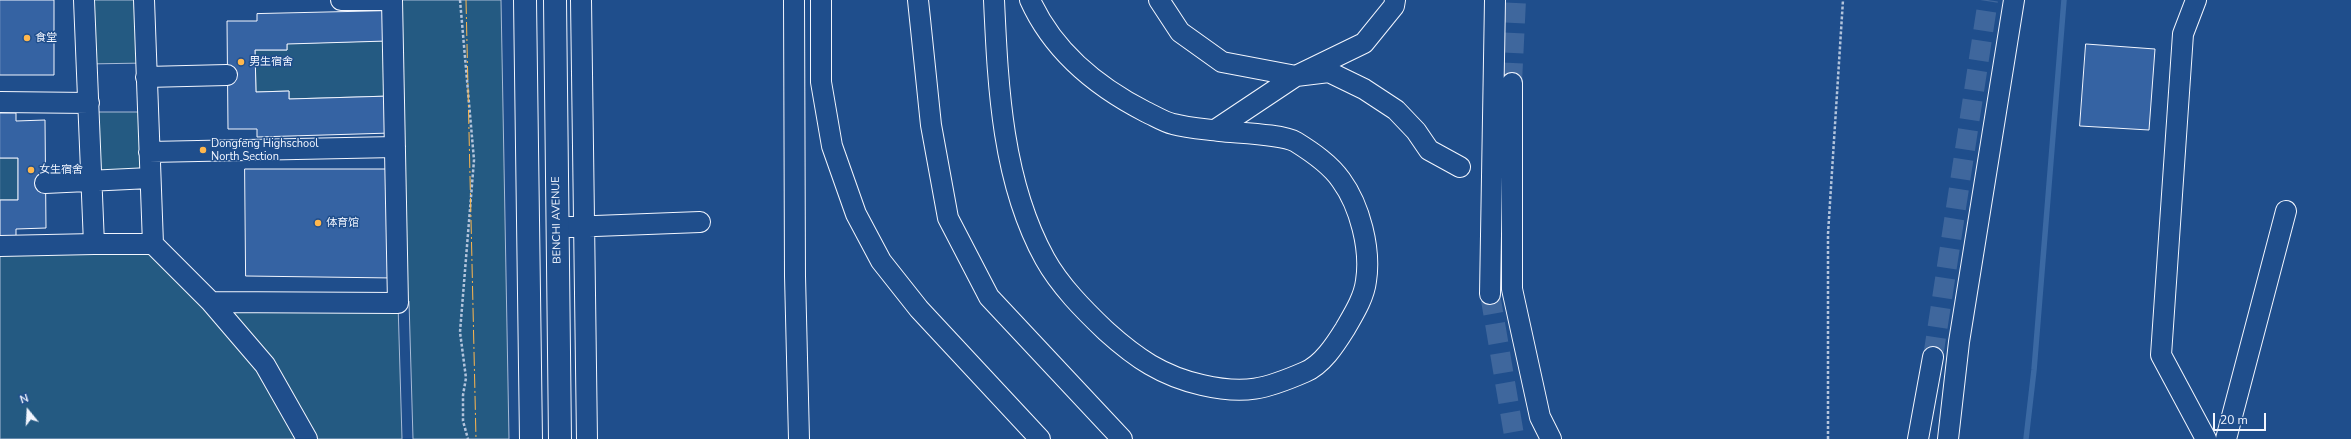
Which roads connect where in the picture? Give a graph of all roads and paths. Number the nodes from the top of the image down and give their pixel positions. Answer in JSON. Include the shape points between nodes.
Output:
{"nodes":[{"id":1,"x":84,"y":0,"type":"edge"},
{"id":2,"x":144,"y":0,"type":"edge"},
{"id":3,"x":341,"y":0,"type":"edge"},
{"id":4,"x":460,"y":0,"type":"edge"},
{"id":5,"x":525,"y":0,"type":"edge"},
{"id":6,"x":555,"y":0,"type":"edge"},
{"id":7,"x":581,"y":0,"type":"edge"},
{"id":8,"x":794,"y":0,"type":"edge"},
{"id":9,"x":821,"y":0,"type":"edge"},
{"id":10,"x":918,"y":0,"type":"edge"},
{"id":11,"x":994,"y":0,"type":"edge"},
{"id":12,"x":1030,"y":0,"type":"edge"},
{"id":13,"x":1159,"y":0,"type":"edge"},
{"id":14,"x":1395,"y":0,"type":"edge"},
{"id":15,"x":1495,"y":0,"type":"edge"},
{"id":16,"x":1843,"y":0,"type":"edge"},
{"id":17,"x":2014,"y":0,"type":"edge"},
{"id":18,"x":2196,"y":0,"type":"edge"},
{"id":19,"x":555,"y":58,"type":"junction"},
{"id":20,"x":582,"y":58,"type":"junction"},
{"id":21,"x":228,"y":75,"type":"dead end"},
{"id":22,"x":146,"y":76,"type":"junction"},
{"id":23,"x":1296,"y":76,"type":"junction"},
{"id":24,"x":1512,"y":83,"type":"tunnel mouth"},
{"id":25,"x":0,"y":102,"type":"edge"},
{"id":26,"x":89,"y":103,"type":"junction"},
{"id":27,"x":1215,"y":130,"type":"junction"},
{"id":28,"x":395,"y":147,"type":"junction"},
{"id":29,"x":149,"y":152,"type":"junction"},
{"id":30,"x":1460,"y":167,"type":"dead end"},
{"id":31,"x":150,"y":178,"type":"junction"},
{"id":32,"x":92,"y":181,"type":"junction"},
{"id":33,"x":45,"y":183,"type":"dead end"},
{"id":34,"x":2286,"y":211,"type":"dead end"},
{"id":35,"x":700,"y":222,"type":"dead end"},
{"id":36,"x":583,"y":226,"type":"junction"},
{"id":37,"x":557,"y":228,"type":"junction"},
{"id":38,"x":94,"y":244,"type":"junction"},
{"id":39,"x":153,"y":244,"type":"junction"},
{"id":40,"x":0,"y":246,"type":"edge"},
{"id":41,"x":1490,"y":294,"type":"tunnel mouth"},
{"id":42,"x":211,"y":302,"type":"junction"},
{"id":43,"x":1933,"y":357,"type":"tunnel mouth"},
{"id":44,"x":307,"y":439,"type":"edge"},
{"id":45,"x":468,"y":439,"type":"edge"},
{"id":46,"x":531,"y":439,"type":"edge"},
{"id":47,"x":560,"y":439,"type":"edge"},
{"id":48,"x":587,"y":439,"type":"edge"},
{"id":49,"x":800,"y":439,"type":"edge"},
{"id":50,"x":1040,"y":439,"type":"edge"},
{"id":51,"x":1122,"y":439,"type":"edge"},
{"id":52,"x":1551,"y":439,"type":"edge"},
{"id":53,"x":1828,"y":439,"type":"edge"},
{"id":54,"x":1918,"y":439,"type":"edge"},
{"id":55,"x":1948,"y":439,"type":"edge"},
{"id":56,"x":2206,"y":439,"type":"edge"},
{"id":57,"x":2226,"y":439,"type":"edge"}],
"edges":[{"from":1,"to":26,"type":"street"},
{"from":2,"to":22,"type":"street"},
{"from":3,"to":28,"type":"street","via":[[392,0]]},
{"from":4,"to":45,"type":"path","via":[[474,160],[460,332],[466,378],[463,421]]},
{"from":5,"to":46,"type":"main road"},
{"from":6,"to":19,"type":"main road","name":"BENCHI AVENUE"},
{"from":7,"to":20,"type":"street"},
{"from":8,"to":49,"type":"street","via":[[795,268]]},
{"from":9,"to":50,"type":"street","via":[[821,82],[832,146],[856,214],[881,261],[919,309]]},
{"from":10,"to":51,"type":"street","via":[[931,125],[948,218],[989,296]]},
{"from":11,"to":27,"type":"street","via":[[1005,127],[1013,174],[1025,215],[1046,260],[1096,322],[1132,353],[1162,373],[1201,385],[1238,392],[1272,386],[1310,370],[1335,345],[1354,313],[1366,282],[1366,249],[1354,203],[1341,180],[1318,157],[1292,139]]},
{"from":12,"to":27,"type":"street","via":[[1041,24],[1088,77],[1123,100],[1172,124]]},
{"from":13,"to":23,"type":"street","via":[[1180,32],[1222,62]]},
{"from":14,"to":23,"type":"street","via":[[1394,6],[1364,43]]},
{"from":15,"to":41,"type":"street"},
{"from":16,"to":53,"type":"path","via":[[1828,234]]},
{"from":17,"to":55,"type":"street","via":[[1959,342]]},
{"from":18,"to":56,"type":"street","via":[[2183,34],[2161,355]]},
{"from":19,"to":20,"type":"street"},
{"from":19,"to":37,"type":"main road","name":"BENCHI AVENUE"},
{"from":20,"to":36,"type":"street"},
{"from":21,"to":22,"type":"street"},
{"from":22,"to":29,"type":"street"},
{"from":23,"to":27,"type":"street"},
{"from":23,"to":30,"type":"street","via":[[1330,72],[1364,89],[1396,110],[1416,131],[1429,150]]},
{"from":24,"to":52,"type":"street","via":[[1512,289],[1540,417]]},
{"from":25,"to":26,"type":"street"},
{"from":26,"to":32,"type":"street"},
{"from":28,"to":29,"type":"street"},
{"from":28,"to":42,"type":"street","via":[[398,303]]},
{"from":29,"to":31,"type":"street"},
{"from":31,"to":32,"type":"street"},
{"from":31,"to":39,"type":"street"},
{"from":32,"to":33,"type":"street"},
{"from":32,"to":38,"type":"street"},
{"from":34,"to":57,"type":"street"},
{"from":35,"to":36,"type":"street"},
{"from":36,"to":37,"type":"street"},
{"from":36,"to":48,"type":"street"},
{"from":37,"to":47,"type":"main road","name":"BENCHI AVENUE"},
{"from":38,"to":39,"type":"street"},
{"from":38,"to":40,"type":"street"},
{"from":39,"to":42,"type":"street"},
{"from":42,"to":44,"type":"street","via":[[265,364]]},
{"from":43,"to":54,"type":"street"}]}
